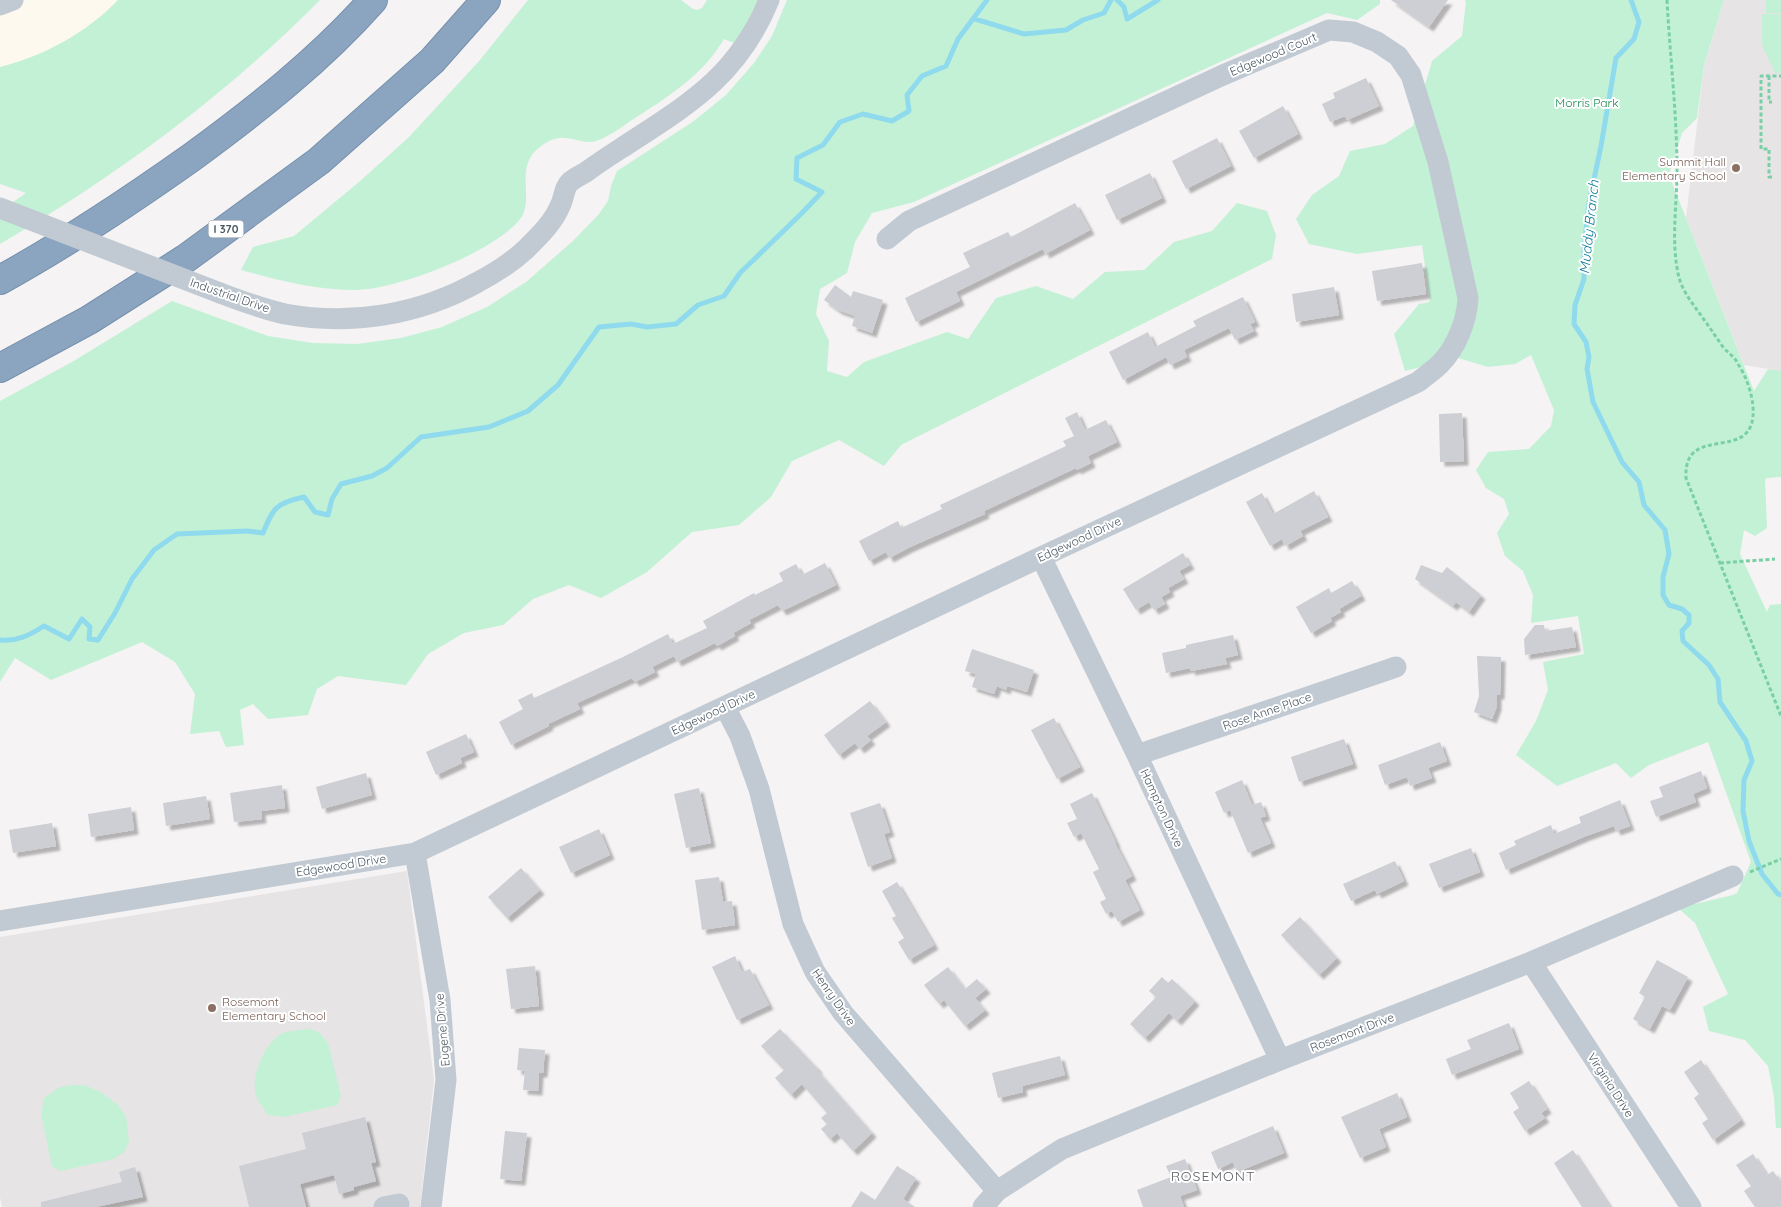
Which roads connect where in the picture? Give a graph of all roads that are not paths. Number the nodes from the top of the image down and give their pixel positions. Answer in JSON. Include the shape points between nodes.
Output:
{"nodes":[{"id":1,"x":13,"y":0,"type":"edge"},
{"id":2,"x":373,"y":0,"type":"edge"},
{"id":3,"x":486,"y":0,"type":"edge"},
{"id":4,"x":769,"y":0,"type":"edge"},
{"id":5,"x":0,"y":4,"type":"edge"},
{"id":6,"x":0,"y":208,"type":"edge"},
{"id":7,"x":887,"y":239,"type":"dead end"},
{"id":8,"x":0,"y":280,"type":"edge"},
{"id":9,"x":0,"y":368,"type":"edge"},
{"id":10,"x":1392,"y":395,"type":"joint"},
{"id":11,"x":1041,"y":557,"type":"junction"},
{"id":12,"x":1396,"y":667,"type":"dead end"},
{"id":13,"x":725,"y":707,"type":"junction"},
{"id":14,"x":1137,"y":755,"type":"junction"},
{"id":15,"x":415,"y":853,"type":"junction"},
{"id":16,"x":1738,"y":875,"type":"road end"},
{"id":17,"x":0,"y":921,"type":"edge"},
{"id":18,"x":1531,"y":962,"type":"junction"},
{"id":19,"x":1280,"y":1060,"type":"junction"},
{"id":20,"x":997,"y":1191,"type":"junction"},
{"id":21,"x":431,"y":1207,"type":"edge"},
{"id":22,"x":983,"y":1207,"type":"edge"},
{"id":23,"x":1691,"y":1207,"type":"edge"}],
"edges":[{"from":1,"to":5,"type":"street"},
{"from":2,"to":8,"type":"highway","via":[[298,74],[245,119],[134,198]]},
{"from":3,"to":9,"type":"highway","number":"I 370","via":[[432,61],[319,161],[177,264],[89,320]]},
{"from":4,"to":6,"type":"street","name":"Industrial Drive","bridge":true,"via":[[749,42],[714,83],[689,104],[568,183],[560,208],[523,252],[464,290],[390,315],[333,319],[283,313],[220,293]]},
{"from":7,"to":10,"type":"street","name":"Edgewood Court","via":[[909,221],[1223,75],[1329,30],[1353,32],[1398,56],[1412,75],[1438,162],[1468,298],[1461,330],[1441,363],[1418,382]]},
{"from":10,"to":11,"type":"street","name":"Edgewood Drive"},
{"from":11,"to":13,"type":"street","name":"Edgewood Drive"},
{"from":11,"to":14,"type":"street","name":"Hampton Drive"},
{"from":12,"to":14,"type":"street","name":"Rose Anne Place"},
{"from":13,"to":15,"type":"street","name":"Edgewood Drive"},
{"from":13,"to":20,"type":"street","name":"Henry Drive","via":[[740,736],[759,789],[793,924],[815,972],[843,1013]]},
{"from":14,"to":19,"type":"street","name":"Hampton Drive"},
{"from":15,"to":17,"type":"street","name":"Edgewood Drive"},
{"from":15,"to":21,"type":"street","name":"Eugene Drive","via":[[440,1000],[446,1080]]},
{"from":16,"to":18,"type":"street","name":"Rosemont Drive"},
{"from":18,"to":19,"type":"street","name":"Rosemont Drive"},
{"from":18,"to":23,"type":"street","name":"Virginia Drive"},
{"from":19,"to":20,"type":"street","name":"Rosemont Drive","via":[[1062,1149]]},
{"from":20,"to":22,"type":"street","name":"Rosemont Drive"}]}
